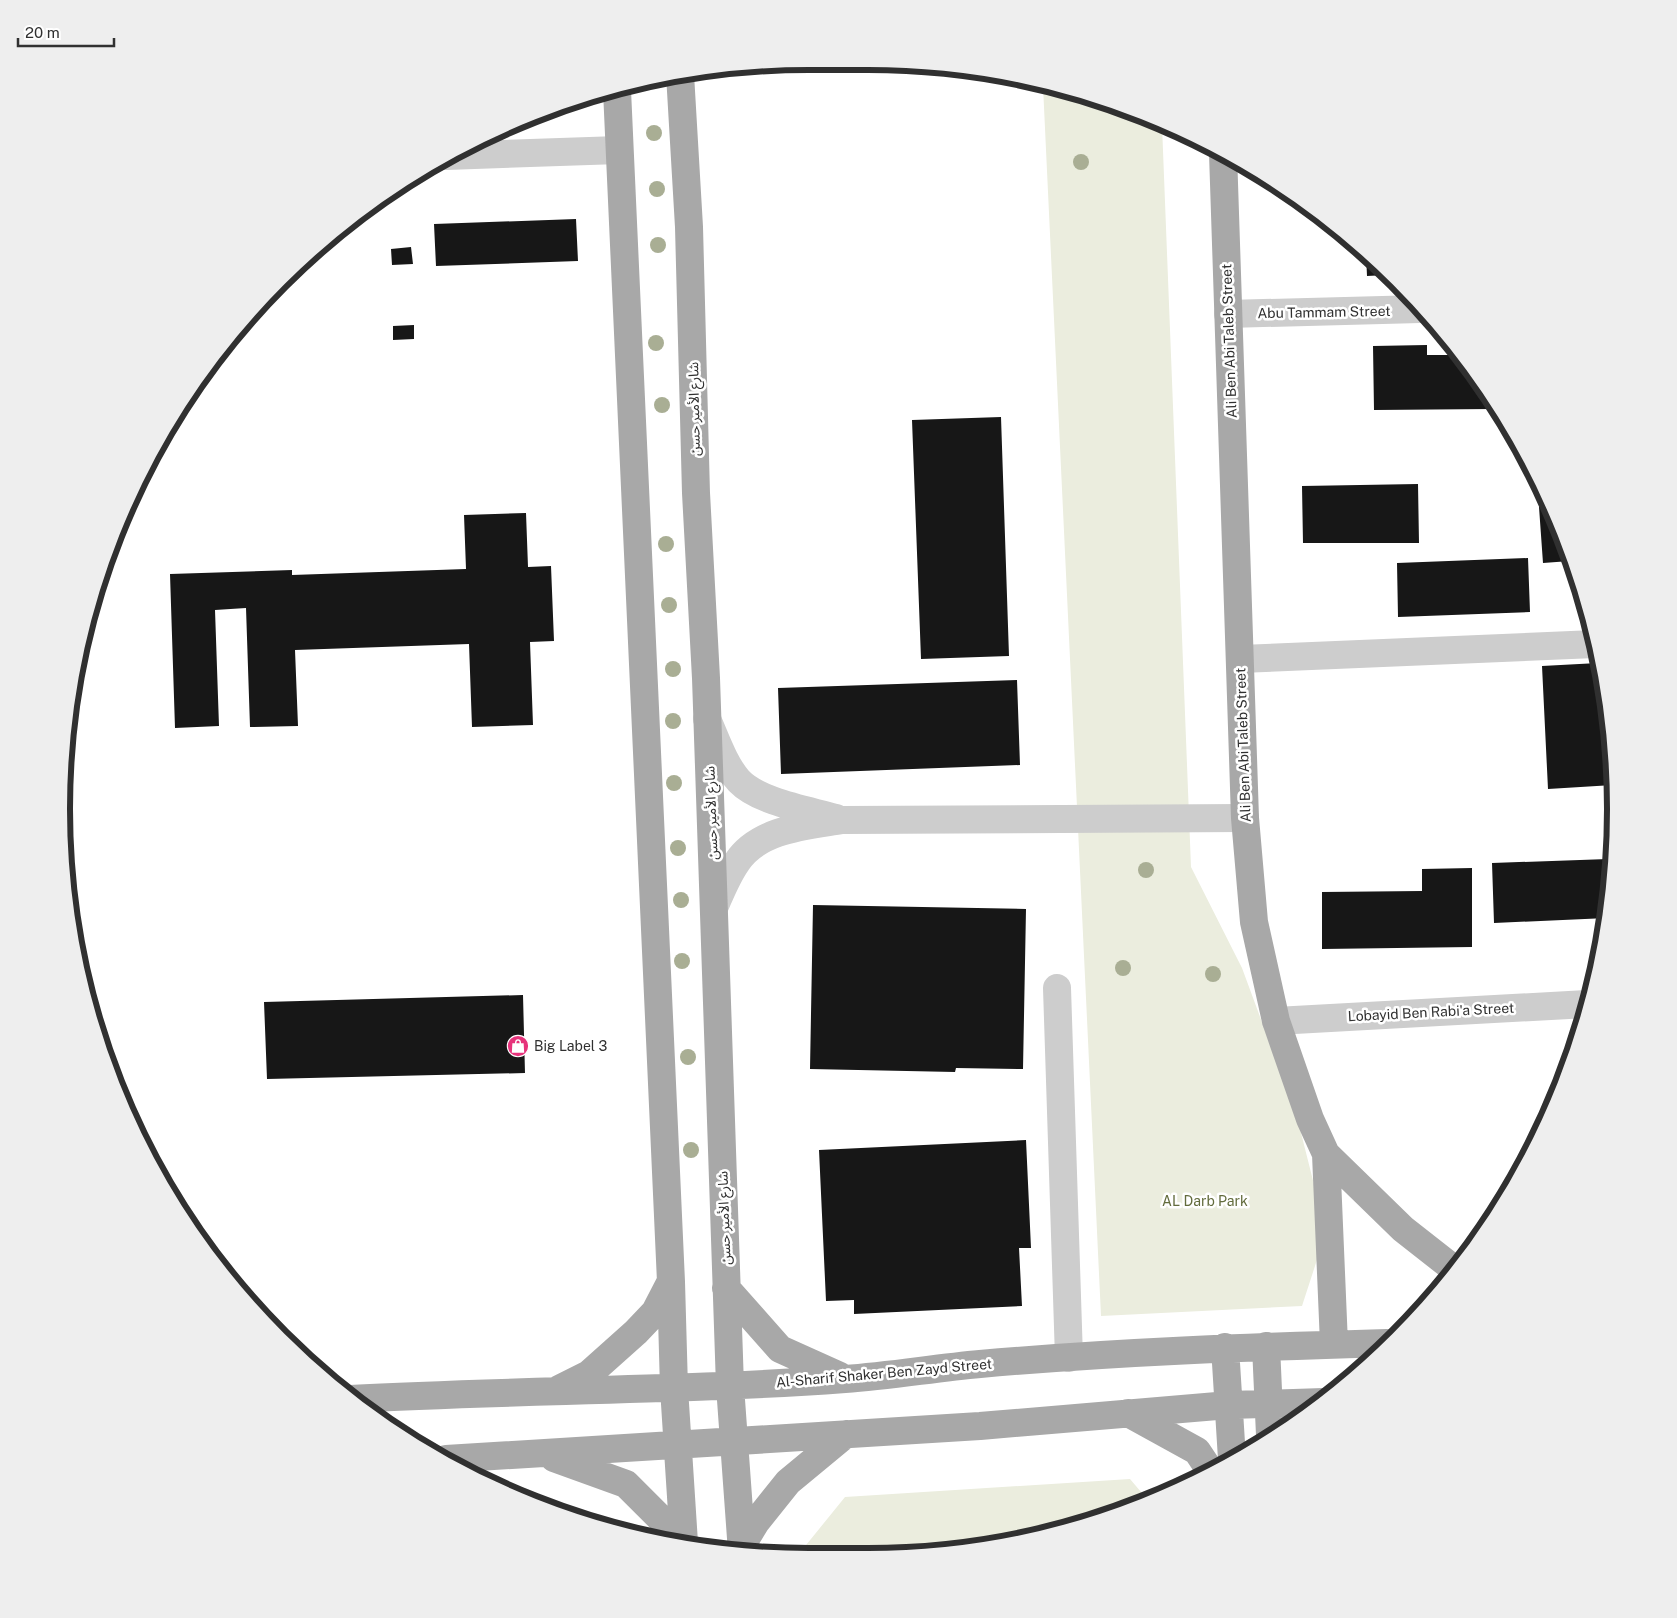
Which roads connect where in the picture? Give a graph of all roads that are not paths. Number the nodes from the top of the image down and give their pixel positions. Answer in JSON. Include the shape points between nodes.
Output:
{"nodes":[{"id":1,"x":680,"y":81,"type":"edge"},
{"id":2,"x":617,"y":95,"type":"edge"},
{"id":3,"x":619,"y":150,"type":"junction"},
{"id":4,"x":465,"y":155,"type":"edge"},
{"id":5,"x":1223,"y":161,"type":"edge"},
{"id":6,"x":1412,"y":309,"type":"edge"},
{"id":7,"x":1228,"y":314,"type":"junction"},
{"id":8,"x":1588,"y":644,"type":"edge"},
{"id":9,"x":1240,"y":659,"type":"junction"},
{"id":10,"x":707,"y":718,"type":"junction"},
{"id":11,"x":1245,"y":818,"type":"junction"},
{"id":12,"x":842,"y":820,"type":"junction"},
{"id":13,"x":714,"y":908,"type":"junction"},
{"id":14,"x":1057,"y":988,"type":"dead end"},
{"id":15,"x":1581,"y":1004,"type":"edge"},
{"id":16,"x":1276,"y":1021,"type":"junction"},
{"id":17,"x":1326,"y":1154,"type":"junction"},
{"id":18,"x":1449,"y":1265,"type":"edge"},
{"id":19,"x":671,"y":1282,"type":"junction"},
{"id":20,"x":726,"y":1288,"type":"junction"},
{"id":21,"x":1379,"y":1343,"type":"edge"},
{"id":22,"x":1334,"y":1344,"type":"junction"},
{"id":23,"x":1266,"y":1346,"type":"junction"},
{"id":24,"x":1225,"y":1347,"type":"junction"},
{"id":25,"x":1069,"y":1358,"type":"junction"},
{"id":26,"x":846,"y":1379,"type":"junction"},
{"id":27,"x":730,"y":1386,"type":"junction"},
{"id":28,"x":674,"y":1388,"type":"junction"},
{"id":29,"x":552,"y":1392,"type":"junction"},
{"id":30,"x":364,"y":1398,"type":"edge"},
{"id":31,"x":1307,"y":1403,"type":"edge"},
{"id":32,"x":1269,"y":1405,"type":"junction"},
{"id":33,"x":1228,"y":1406,"type":"junction"},
{"id":34,"x":1128,"y":1413,"type":"junction"},
{"id":35,"x":1270,"y":1429,"type":"edge"},
{"id":36,"x":846,"y":1434,"type":"junction"},
{"id":37,"x":734,"y":1442,"type":"junction"},
{"id":38,"x":677,"y":1445,"type":"junction"},
{"id":39,"x":1231,"y":1452,"type":"edge"},
{"id":40,"x":546,"y":1455,"type":"junction"},
{"id":41,"x":458,"y":1459,"type":"edge"},
{"id":42,"x":1207,"y":1466,"type":"edge"},
{"id":43,"x":677,"y":1536,"type":"edge"},
{"id":44,"x":684,"y":1537,"type":"edge"},
{"id":45,"x":742,"y":1544,"type":"edge"},
{"id":46,"x":744,"y":1545,"type":"edge"}],
"edges":[{"from":1,"to":10,"type":"main road","name":"شارع الأمير حسن"},
{"from":2,"to":3,"type":"main road"},
{"from":3,"to":4,"type":"street"},
{"from":3,"to":19,"type":"main road"},
{"from":5,"to":7,"type":"main road","name":"Ali Ben Abi Taleb Street"},
{"from":6,"to":7,"type":"street","name":"Abu Tammam Street"},
{"from":7,"to":9,"type":"main road","name":"Ali Ben Abi Taleb Street"},
{"from":8,"to":9,"type":"street"},
{"from":9,"to":11,"type":"main road","name":"Ali Ben Abi Taleb Street"},
{"from":10,"to":12,"type":"street","via":[[726,762],[740,781],[761,796]]},
{"from":10,"to":13,"type":"main road","name":"شارع الأمير حسن"},
{"from":11,"to":12,"type":"street"},
{"from":11,"to":16,"type":"main road","name":"Ali Ben Abi Taleb Street","via":[[1254,922]]},
{"from":12,"to":13,"type":"street","via":[[795,828],[760,840],[738,861]]},
{"from":13,"to":20,"type":"main road","name":"شارع الأمير حسن"},
{"from":14,"to":25,"type":"street"},
{"from":15,"to":16,"type":"street","name":"Lobayid Ben Rabi'a Street"},
{"from":16,"to":17,"type":"main road","name":"Ali Ben Abi Taleb Street","via":[[1310,1120]]},
{"from":17,"to":18,"type":"main road","name":"Ali Ben Abi Taleb Street","via":[[1403,1229]]},
{"from":17,"to":22,"type":"main road"},
{"from":19,"to":28,"type":"main road"},
{"from":19,"to":29,"type":"main road","via":[[655,1312],[636,1332],[589,1374]]},
{"from":20,"to":26,"type":"main road","via":[[780,1349]]},
{"from":20,"to":27,"type":"main road","name":"شارع الأمير حسن"},
{"from":21,"to":22,"type":"main road","name":"Al-Sharif Shaker Ben Zayd Street"},
{"from":22,"to":23,"type":"main road","name":"Al-Sharif Shaker Ben Zayd Street"},
{"from":23,"to":24,"type":"main road","name":"Al-Sharif Shaker Ben Zayd Street"},
{"from":23,"to":32,"type":"main road"},
{"from":24,"to":25,"type":"main road","name":"Al-Sharif Shaker Ben Zayd Street"},
{"from":24,"to":33,"type":"main road"},
{"from":25,"to":26,"type":"main road","name":"Al-Sharif Shaker Ben Zayd Street"},
{"from":26,"to":27,"type":"main road","name":"Al-Sharif Shaker Ben Zayd Street"},
{"from":27,"to":28,"type":"main road","name":"Al-Sharif Shaker Ben Zayd Street"},
{"from":27,"to":37,"type":"main road","name":"شارع الأمير حسن"},
{"from":28,"to":29,"type":"main road","name":"Al-Sharif Shaker Ben Zayd Street"},
{"from":28,"to":38,"type":"main road"},
{"from":29,"to":30,"type":"main road","name":"Al-Sharif Shaker Ben Zayd Street"},
{"from":31,"to":32,"type":"main road"},
{"from":32,"to":33,"type":"main road"},
{"from":32,"to":35,"type":"main road"},
{"from":33,"to":34,"type":"main road"},
{"from":33,"to":39,"type":"main road"},
{"from":34,"to":36,"type":"main road"},
{"from":34,"to":42,"type":"main road","via":[[1197,1451]]},
{"from":36,"to":37,"type":"main road"},
{"from":36,"to":46,"type":"main road","via":[[788,1482],[756,1522]]},
{"from":37,"to":38,"type":"main road"},
{"from":37,"to":45,"type":"main road","name":"شارع الأمير حسن"},
{"from":38,"to":40,"type":"main road"},
{"from":38,"to":44,"type":"main road"},
{"from":40,"to":41,"type":"main road"},
{"from":40,"to":43,"type":"main road","via":[[626,1484]]}]}
